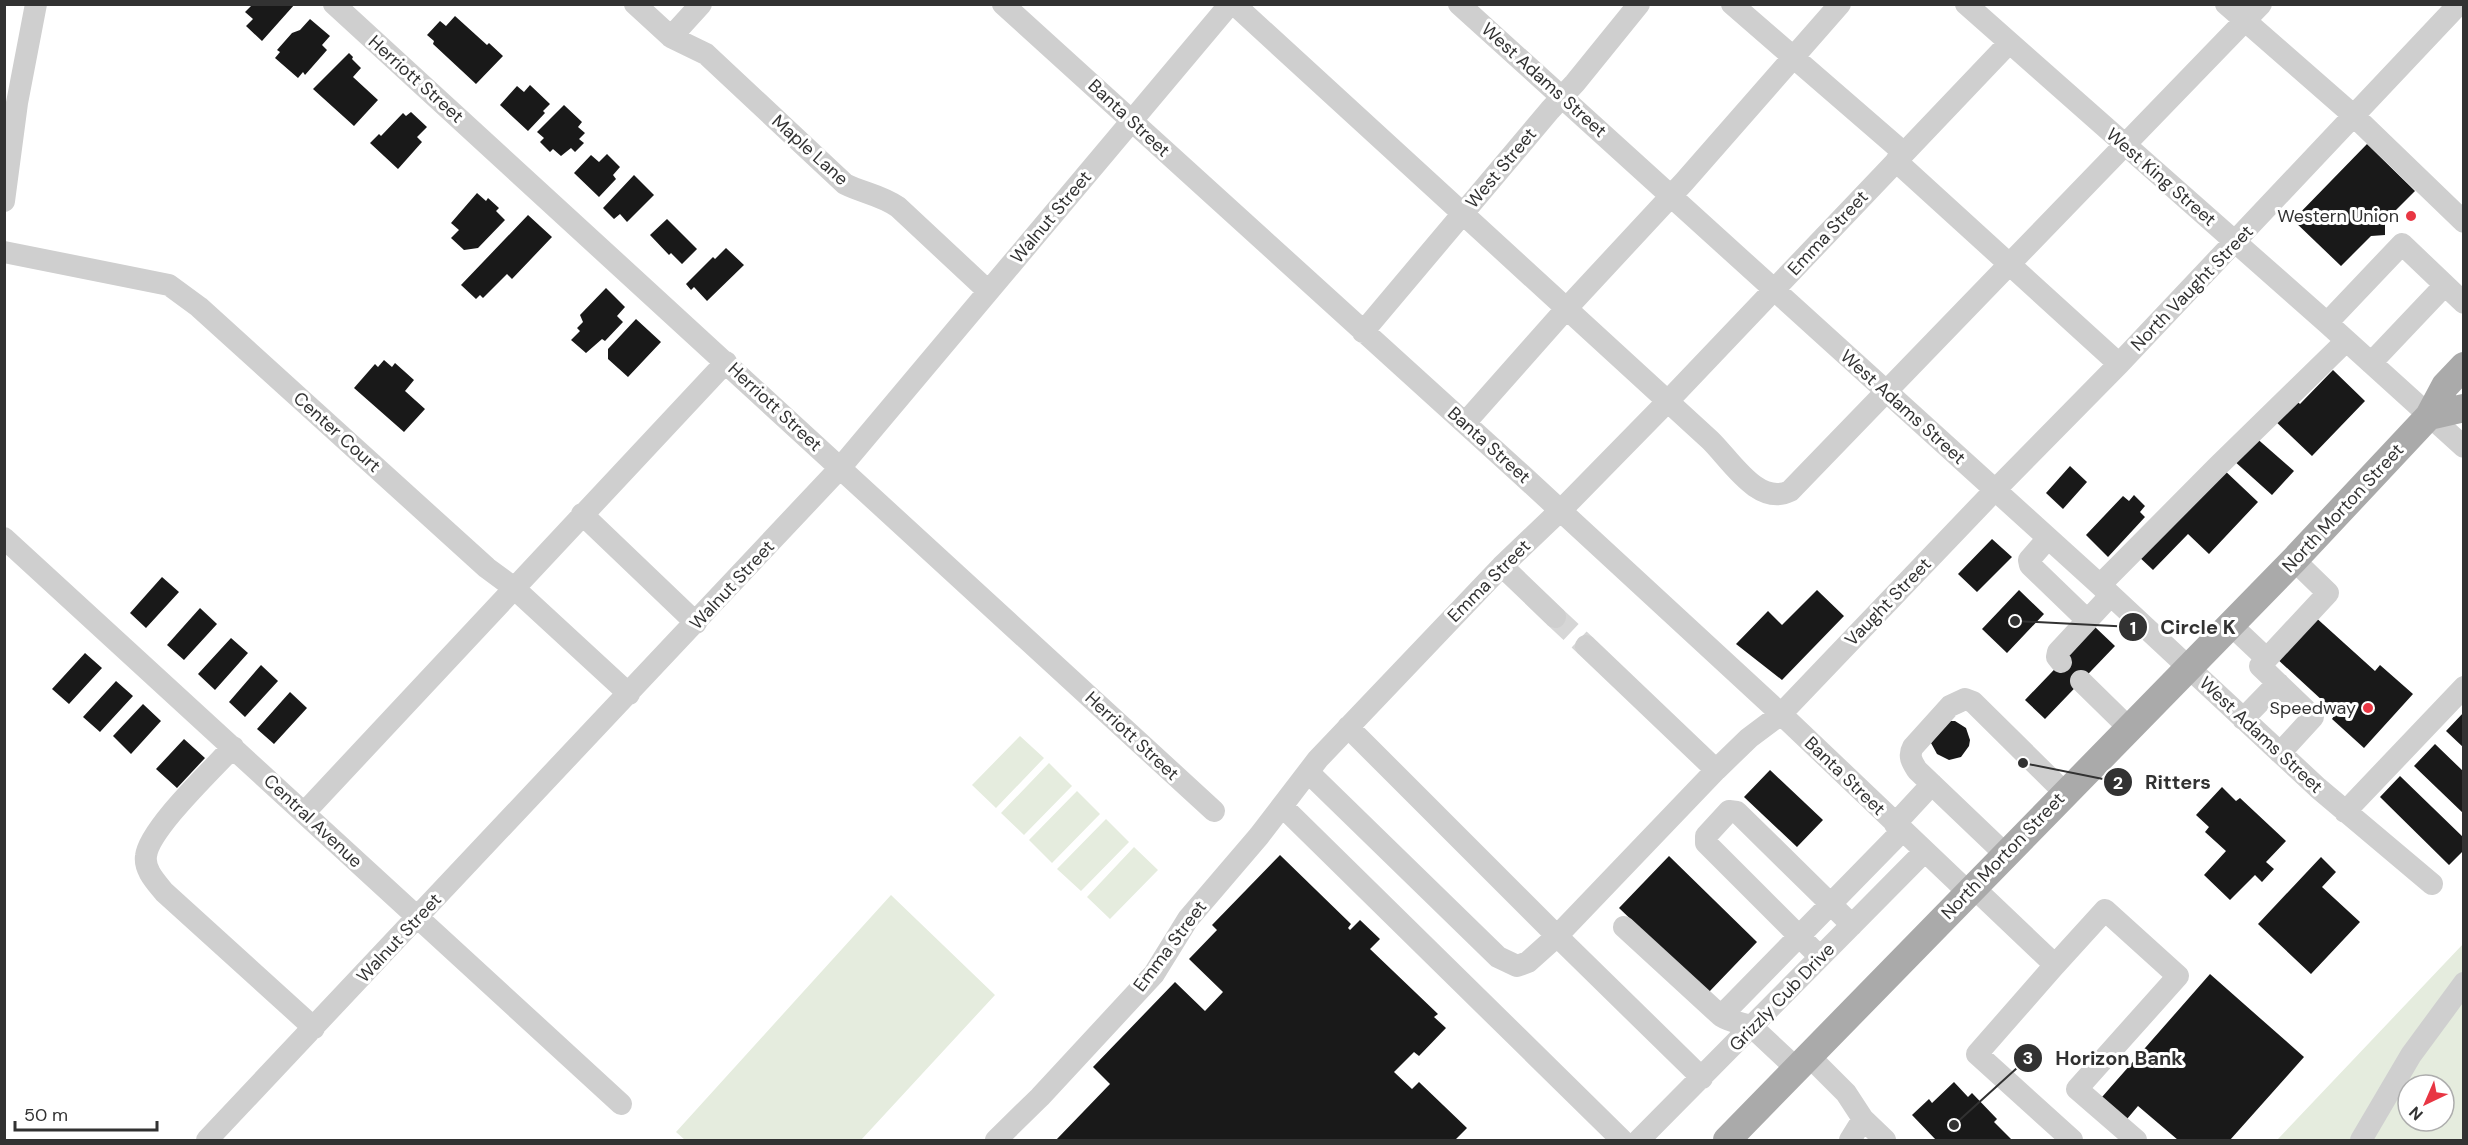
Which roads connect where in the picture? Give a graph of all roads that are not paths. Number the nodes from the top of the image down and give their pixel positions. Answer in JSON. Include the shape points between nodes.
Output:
{"nodes":[{"id":1,"x":36,"y":4,"type":"edge"},
{"id":2,"x":334,"y":4,"type":"edge"},
{"id":3,"x":635,"y":4,"type":"edge"},
{"id":4,"x":701,"y":4,"type":"edge"},
{"id":5,"x":1232,"y":4,"type":"edge"},
{"id":6,"x":1459,"y":4,"type":"edge"},
{"id":7,"x":1639,"y":4,"type":"edge"},
{"id":8,"x":1732,"y":4,"type":"edge"},
{"id":9,"x":1840,"y":4,"type":"edge"},
{"id":10,"x":1966,"y":4,"type":"edge"},
{"id":11,"x":2226,"y":4,"type":"edge"},
{"id":12,"x":2261,"y":4,"type":"edge"},
{"id":13,"x":2459,"y":4,"type":"edge"},
{"id":14,"x":1011,"y":7,"type":"edge"},
{"id":15,"x":2244,"y":21,"type":"junction"},
{"id":16,"x":670,"y":37,"type":"junction"},
{"id":17,"x":2009,"y":44,"type":"junction"},
{"id":18,"x":1793,"y":57,"type":"junction"},
{"id":19,"x":1563,"y":97,"type":"junction"},
{"id":20,"x":11,"y":99,"type":"edge"},
{"id":21,"x":2353,"y":115,"type":"junction"},
{"id":22,"x":1132,"y":121,"type":"junction"},
{"id":23,"x":2124,"y":145,"type":"junction"},
{"id":24,"x":1900,"y":157,"type":"junction"},
{"id":25,"x":1672,"y":195,"type":"junction"},
{"id":26,"x":4,"y":201,"type":"edge"},
{"id":27,"x":1463,"y":212,"type":"junction"},
{"id":28,"x":2463,"y":222,"type":"edge"},
{"id":29,"x":2235,"y":242,"type":"junction"},
{"id":30,"x":4,"y":252,"type":"edge"},
{"id":31,"x":2008,"y":264,"type":"junction"},
{"id":32,"x":2445,"y":285,"type":"junction"},
{"id":33,"x":1774,"y":290,"type":"junction"},
{"id":34,"x":988,"y":291,"type":"junction"},
{"id":35,"x":2463,"y":303,"type":"edge"},
{"id":36,"x":1566,"y":309,"type":"junction"},
{"id":37,"x":2327,"y":323,"type":"junction"},
{"id":38,"x":1363,"y":332,"type":"junction"},
{"id":39,"x":2346,"y":341,"type":"junction"},
{"id":40,"x":726,"y":362,"type":"junction"},
{"id":41,"x":2371,"y":363,"type":"junction"},
{"id":42,"x":2119,"y":364,"type":"junction"},
{"id":43,"x":2463,"y":366,"type":"edge"},
{"id":44,"x":1887,"y":392,"type":"junction"},
{"id":45,"x":1668,"y":401,"type":"junction"},
{"id":46,"x":2463,"y":408,"type":"edge"},
{"id":47,"x":2429,"y":416,"type":"junction"},
{"id":48,"x":1465,"y":423,"type":"junction"},
{"id":49,"x":2463,"y":447,"type":"edge"},
{"id":50,"x":840,"y":468,"type":"junction"},
{"id":51,"x":1995,"y":490,"type":"junction"},
{"id":52,"x":1560,"y":511,"type":"junction"},
{"id":53,"x":582,"y":514,"type":"junction"},
{"id":54,"x":4,"y":538,"type":"edge"},
{"id":55,"x":2048,"y":538,"type":"junction"},
{"id":56,"x":2294,"y":560,"type":"junction"},
{"id":57,"x":1502,"y":566,"type":"junction"},
{"id":58,"x":514,"y":588,"type":"junction"},
{"id":59,"x":2105,"y":590,"type":"junction"},
{"id":60,"x":1556,"y":617,"type":"tunnel mouth"},
{"id":61,"x":2087,"y":620,"type":"junction"},
{"id":62,"x":696,"y":623,"type":"junction"},
{"id":63,"x":2231,"y":625,"type":"junction"},
{"id":64,"x":1586,"y":646,"type":"tunnel mouth"},
{"id":65,"x":2267,"y":658,"type":"junction"},
{"id":66,"x":2061,"y":662,"type":"dead end"},
{"id":67,"x":2189,"y":668,"type":"junction"},
{"id":68,"x":2081,"y":681,"type":"dead end"},
{"id":69,"x":2278,"y":683,"type":"junction"},
{"id":70,"x":2463,"y":687,"type":"edge"},
{"id":71,"x":629,"y":694,"type":"junction"},
{"id":72,"x":1780,"y":714,"type":"junction"},
{"id":73,"x":2243,"y":719,"type":"junction"},
{"id":74,"x":1348,"y":727,"type":"junction"},
{"id":75,"x":2129,"y":728,"type":"junction"},
{"id":76,"x":232,"y":747,"type":"junction"},
{"id":77,"x":2280,"y":753,"type":"junction"},
{"id":78,"x":1716,"y":770,"type":"junction"},
{"id":79,"x":1308,"y":772,"type":"junction"},
{"id":80,"x":1932,"y":784,"type":"junction"},
{"id":81,"x":2065,"y":793,"type":"junction"},
{"id":82,"x":1282,"y":806,"type":"junction"},
{"id":83,"x":1214,"y":811,"type":"dead end"},
{"id":84,"x":2345,"y":812,"type":"junction"},
{"id":85,"x":304,"y":813,"type":"junction"},
{"id":86,"x":1898,"y":827,"type":"junction"},
{"id":87,"x":1924,"y":852,"type":"junction"},
{"id":88,"x":2006,"y":854,"type":"junction"},
{"id":89,"x":2432,"y":884,"type":"dead end"},
{"id":90,"x":1970,"y":890,"type":"junction"},
{"id":91,"x":1831,"y":904,"type":"junction"},
{"id":92,"x":418,"y":917,"type":"junction"},
{"id":93,"x":1852,"y":925,"type":"junction"},
{"id":94,"x":1624,"y":927,"type":"dead end"},
{"id":95,"x":1799,"y":935,"type":"junction"},
{"id":96,"x":1557,"y":936,"type":"junction"},
{"id":97,"x":1820,"y":957,"type":"junction"},
{"id":98,"x":2055,"y":965,"type":"junction"},
{"id":99,"x":2463,"y":983,"type":"edge"},
{"id":100,"x":1721,"y":1016,"type":"junction"},
{"id":101,"x":1752,"y":1027,"type":"junction"},
{"id":102,"x":314,"y":1028,"type":"junction"},
{"id":103,"x":1803,"y":1062,"type":"junction"},
{"id":104,"x":1702,"y":1078,"type":"junction"},
{"id":105,"x":621,"y":1104,"type":"dead end"},
{"id":106,"x":1863,"y":1119,"type":"junction"},
{"id":107,"x":1739,"y":1136,"type":"edge"},
{"id":108,"x":207,"y":1140,"type":"edge"},
{"id":109,"x":996,"y":1140,"type":"edge"},
{"id":110,"x":1622,"y":1140,"type":"edge"},
{"id":111,"x":1639,"y":1140,"type":"edge"},
{"id":112,"x":1850,"y":1140,"type":"edge"},
{"id":113,"x":1885,"y":1140,"type":"edge"},
{"id":114,"x":2072,"y":1140,"type":"edge"},
{"id":115,"x":2136,"y":1140,"type":"edge"},
{"id":116,"x":2361,"y":1140,"type":"edge"}],
"edges":[{"from":1,"to":20,"type":"street"},
{"from":2,"to":40,"type":"street","name":"Herriott Street"},
{"from":3,"to":16,"type":"street","name":"Maple Lane"},
{"from":4,"to":16,"type":"street"},
{"from":5,"to":22,"type":"street","name":"Walnut Street"},
{"from":5,"to":27,"type":"street"},
{"from":6,"to":19,"type":"street","name":"West Adams Street"},
{"from":7,"to":19,"type":"street","name":"West Street"},
{"from":8,"to":18,"type":"street"},
{"from":9,"to":18,"type":"street"},
{"from":10,"to":17,"type":"street","name":"West King Street"},
{"from":11,"to":15,"type":"street"},
{"from":12,"to":15,"type":"street"},
{"from":13,"to":21,"type":"street","name":"North Vaught Street"},
{"from":14,"to":22,"type":"street","name":"Banta Street"},
{"from":15,"to":21,"type":"street"},
{"from":15,"to":23,"type":"street"},
{"from":16,"to":34,"type":"street","name":"Maple Lane","via":[[706,54],[845,184],[885,198],[898,207]]},
{"from":17,"to":23,"type":"street","name":"West King Street"},
{"from":17,"to":24,"type":"street","name":"Emma Street"},
{"from":18,"to":24,"type":"street"},
{"from":18,"to":25,"type":"street"},
{"from":19,"to":25,"type":"street","name":"West Adams Street"},
{"from":19,"to":27,"type":"street","name":"West Street"},
{"from":20,"to":26,"type":"street"},
{"from":21,"to":28,"type":"street"},
{"from":21,"to":29,"type":"street","name":"North Vaught Street"},
{"from":22,"to":34,"type":"street","name":"Walnut Street"},
{"from":22,"to":38,"type":"street","name":"Banta Street"},
{"from":23,"to":29,"type":"street","name":"West King Street"},
{"from":23,"to":31,"type":"street"},
{"from":24,"to":31,"type":"street"},
{"from":24,"to":33,"type":"street","name":"Emma Street"},
{"from":25,"to":33,"type":"street","name":"West Adams Street"},
{"from":25,"to":36,"type":"street"},
{"from":27,"to":36,"type":"street"},
{"from":27,"to":38,"type":"street","name":"West Street"},
{"from":29,"to":37,"type":"street","name":"West King Street"},
{"from":29,"to":42,"type":"street","name":"North Vaught Street"},
{"from":30,"to":58,"type":"street","name":"Center Court","via":[[169,285],[199,307],[487,568]]},
{"from":31,"to":42,"type":"street"},
{"from":31,"to":44,"type":"street"},
{"from":32,"to":35,"type":"street"},
{"from":32,"to":37,"type":"street","via":[[2402,244]]},
{"from":32,"to":41,"type":"street"},
{"from":33,"to":44,"type":"street","name":"West Adams Street"},
{"from":33,"to":45,"type":"street","name":"Emma Street"},
{"from":34,"to":50,"type":"street","name":"Walnut Street"},
{"from":36,"to":45,"type":"street"},
{"from":36,"to":48,"type":"street"},
{"from":37,"to":39,"type":"street","name":"West King Street"},
{"from":38,"to":48,"type":"street","name":"Banta Street"},
{"from":39,"to":41,"type":"street","name":"West King Street"},
{"from":39,"to":59,"type":"street","via":[[2218,466]]},
{"from":40,"to":50,"type":"street","name":"Herriott Street"},
{"from":40,"to":53,"type":"street"},
{"from":41,"to":47,"type":"street","name":"West King Street"},
{"from":42,"to":51,"type":"street","name":"North Vaught Street"},
{"from":43,"to":47,"type":"main road","name":"North Morton Street","via":[[2445,386]]},
{"from":44,"to":45,"type":"street","via":[[1790,491],[1774,496],[1753,486]]},
{"from":44,"to":51,"type":"street","name":"West Adams Street"},
{"from":45,"to":52,"type":"street","name":"Emma Street"},
{"from":46,"to":47,"type":"main road"},
{"from":47,"to":49,"type":"street","name":"West King Street"},
{"from":47,"to":56,"type":"main road","name":"North Morton Street"},
{"from":48,"to":52,"type":"street","name":"Banta Street"},
{"from":50,"to":62,"type":"street","name":"Walnut Street"},
{"from":50,"to":83,"type":"street","name":"Herriott Street"},
{"from":51,"to":55,"type":"street","name":"West Adams Street"},
{"from":51,"to":72,"type":"street","name":"Vaught Street"},
{"from":52,"to":57,"type":"street","name":"Emma Street"},
{"from":52,"to":72,"type":"street","name":"Banta Street"},
{"from":53,"to":58,"type":"street"},
{"from":53,"to":62,"type":"street"},
{"from":54,"to":76,"type":"street","name":"Central Avenue"},
{"from":55,"to":59,"type":"street","name":"West Adams Street"},
{"from":55,"to":61,"type":"street","via":[[2029,560],[2030,566]]},
{"from":56,"to":63,"type":"main road","name":"North Morton Street"},
{"from":56,"to":65,"type":"street","via":[[2328,592]]},
{"from":57,"to":60,"type":"street"},
{"from":57,"to":74,"type":"street","name":"Emma Street"},
{"from":58,"to":71,"type":"street","name":"Center Court"},
{"from":58,"to":85,"type":"street"},
{"from":59,"to":61,"type":"street"},
{"from":59,"to":67,"type":"street","name":"West Adams Street"},
{"from":61,"to":66,"type":"street","via":[[2058,652]]},
{"from":62,"to":71,"type":"street","name":"Walnut Street"},
{"from":63,"to":65,"type":"street"},
{"from":63,"to":67,"type":"main road","name":"North Morton Street"},
{"from":64,"to":78,"type":"street"},
{"from":65,"to":69,"type":"street","via":[[2260,666]]},
{"from":67,"to":73,"type":"street","name":"West Adams Street"},
{"from":67,"to":75,"type":"main road","name":"North Morton Street"},
{"from":68,"to":75,"type":"street"},
{"from":69,"to":73,"type":"street"},
{"from":69,"to":77,"type":"street","via":[[2313,717]]},
{"from":70,"to":84,"type":"street"},
{"from":71,"to":92,"type":"street","name":"Walnut Street"},
{"from":72,"to":78,"type":"street","name":"Vaught Street"},
{"from":72,"to":86,"type":"street","name":"Banta Street"},
{"from":73,"to":77,"type":"street","name":"West Adams Street"},
{"from":74,"to":79,"type":"street","name":"Emma Street"},
{"from":74,"to":96,"type":"street"},
{"from":75,"to":81,"type":"main road","name":"North Morton Street"},
{"from":76,"to":85,"type":"street","name":"Central Avenue"},
{"from":76,"to":102,"type":"street","via":[[156,832],[146,856],[148,871],[164,892]]},
{"from":77,"to":84,"type":"street","name":"West Adams Street"},
{"from":78,"to":96,"type":"street","name":"Vaught Street"},
{"from":79,"to":82,"type":"street","name":"Emma Street"},
{"from":79,"to":96,"type":"street","name":"Vaught Street","via":[[1498,957],[1517,966],[1528,962]]},
{"from":80,"to":81,"type":"street","via":[[1917,770],[1910,753],[1950,706],[1965,699],[1973,702]]},
{"from":80,"to":86,"type":"street"},
{"from":80,"to":88,"type":"street"},
{"from":81,"to":88,"type":"main road","name":"North Morton Street"},
{"from":82,"to":109,"type":"street","name":"Emma Street","via":[[1188,919],[1154,974]]},
{"from":82,"to":110,"type":"street"},
{"from":84,"to":89,"type":"street","name":"West Adams Street"},
{"from":85,"to":92,"type":"street","name":"Central Avenue"},
{"from":86,"to":87,"type":"street","name":"Banta Street"},
{"from":86,"to":91,"type":"street"},
{"from":87,"to":90,"type":"street","name":"Banta Street"},
{"from":87,"to":93,"type":"street","name":"Grizzly Cub Drive"},
{"from":88,"to":90,"type":"main road","name":"North Morton Street"},
{"from":90,"to":98,"type":"street","name":"Banta Street"},
{"from":90,"to":103,"type":"main road","name":"North Morton Street"},
{"from":91,"to":93,"type":"street"},
{"from":91,"to":95,"type":"street"},
{"from":91,"to":95,"type":"street","via":[[1737,812],[1729,811],[1706,836],[1706,843]]},
{"from":92,"to":102,"type":"street","name":"Walnut Street"},
{"from":92,"to":105,"type":"street","name":"Central Avenue"},
{"from":93,"to":97,"type":"street","name":"Grizzly Cub Drive"},
{"from":94,"to":100,"type":"street"},
{"from":95,"to":97,"type":"street"},
{"from":95,"to":100,"type":"street"},
{"from":96,"to":104,"type":"street"},
{"from":97,"to":101,"type":"street","name":"Grizzly Cub Drive"},
{"from":98,"to":114,"type":"street","via":[[1977,1054]]},
{"from":98,"to":115,"type":"street","via":[[2105,910],[2178,975],[2078,1089]]},
{"from":99,"to":116,"type":"street","via":[[2411,1055]]},
{"from":100,"to":101,"type":"street"},
{"from":101,"to":103,"type":"street"},
{"from":101,"to":104,"type":"street","name":"Grizzly Cub Drive"},
{"from":102,"to":108,"type":"street","name":"Walnut Street"},
{"from":103,"to":106,"type":"street","via":[[1846,1093]]},
{"from":103,"to":107,"type":"main road","name":"North Morton Street"},
{"from":104,"to":111,"type":"street","name":"Grizzly Cub Drive"},
{"from":106,"to":112,"type":"street"},
{"from":106,"to":113,"type":"street"}]}
